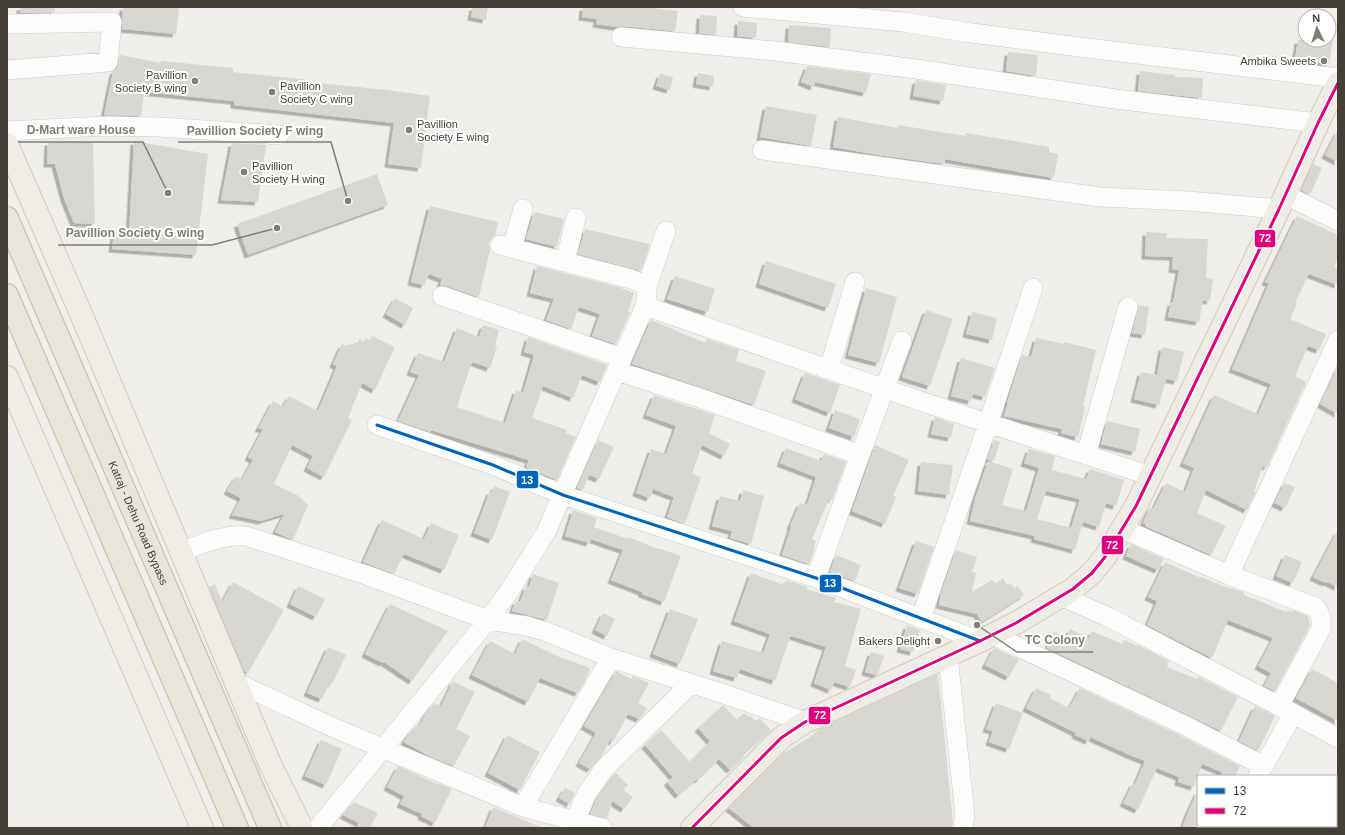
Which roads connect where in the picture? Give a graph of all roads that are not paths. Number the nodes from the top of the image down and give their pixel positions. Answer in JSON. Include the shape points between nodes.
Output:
{"nodes":[{"id":1,"x":743,"y":7,"type":"edge"},
{"id":2,"x":7,"y":24,"type":"edge"},
{"id":3,"x":621,"y":37,"type":"dead end"},
{"id":4,"x":7,"y":70,"type":"edge"},
{"id":5,"x":1336,"y":90,"type":"edge"},
{"id":6,"x":1318,"y":124,"type":"junction"},
{"id":7,"x":7,"y":131,"type":"edge"},
{"id":8,"x":279,"y":135,"type":"dead end"},
{"id":9,"x":7,"y":144,"type":"edge"},
{"id":10,"x":762,"y":150,"type":"dead end"},
{"id":11,"x":1283,"y":202,"type":"junction"},
{"id":12,"x":523,"y":208,"type":"dead end"},
{"id":13,"x":7,"y":218,"type":"edge"},
{"id":14,"x":576,"y":218,"type":"dead end"},
{"id":15,"x":1338,"y":221,"type":"edge"},
{"id":16,"x":666,"y":231,"type":"dead end"},
{"id":17,"x":564,"y":262,"type":"junction"},
{"id":18,"x":855,"y":282,"type":"dead end"},
{"id":19,"x":1033,"y":288,"type":"dead end"},
{"id":20,"x":7,"y":295,"type":"edge"},
{"id":21,"x":442,"y":296,"type":"dead end"},
{"id":22,"x":646,"y":298,"type":"junction"},
{"id":23,"x":1128,"y":307,"type":"dead end"},
{"id":24,"x":1338,"y":340,"type":"edge"},
{"id":25,"x":902,"y":341,"type":"dead end"},
{"id":26,"x":619,"y":365,"type":"junction"},
{"id":27,"x":829,"y":369,"type":"junction"},
{"id":28,"x":7,"y":376,"type":"edge"},
{"id":29,"x":884,"y":388,"type":"junction"},
{"id":30,"x":988,"y":424,"type":"junction"},
{"id":31,"x":377,"y":425,"type":"dead end"},
{"id":32,"x":860,"y":455,"type":"junction"},
{"id":33,"x":1086,"y":455,"type":"junction"},
{"id":34,"x":1151,"y":476,"type":"junction"},
{"id":35,"x":563,"y":494,"type":"junction"},
{"id":36,"x":1122,"y":529,"type":"junction"},
{"id":37,"x":180,"y":552,"type":"junction"},
{"id":38,"x":1229,"y":574,"type":"junction"},
{"id":39,"x":816,"y":578,"type":"junction"},
{"id":40,"x":1061,"y":596,"type":"junction"},
{"id":41,"x":921,"y":618,"type":"junction"},
{"id":42,"x":488,"y":620,"type":"junction"},
{"id":43,"x":986,"y":638,"type":"junction"},
{"id":44,"x":948,"y":656,"type":"junction"},
{"id":45,"x":611,"y":658,"type":"junction"},
{"id":46,"x":235,"y":682,"type":"junction"},
{"id":47,"x":691,"y":684,"type":"junction"},
{"id":48,"x":1286,"y":710,"type":"junction"},
{"id":49,"x":805,"y":722,"type":"junction"},
{"id":50,"x":1338,"y":738,"type":"edge"},
{"id":51,"x":384,"y":748,"type":"junction"},
{"id":52,"x":1261,"y":771,"type":"edge"},
{"id":53,"x":523,"y":807,"type":"junction"},
{"id":54,"x":575,"y":822,"type":"junction"},
{"id":55,"x":202,"y":828,"type":"edge"},
{"id":56,"x":237,"y":828,"type":"edge"},
{"id":57,"x":270,"y":828,"type":"edge"},
{"id":58,"x":302,"y":828,"type":"edge"},
{"id":59,"x":318,"y":828,"type":"edge"},
{"id":60,"x":602,"y":828,"type":"edge"},
{"id":61,"x":692,"y":828,"type":"edge"},
{"id":62,"x":963,"y":828,"type":"edge"}],
"edges":[{"from":1,"to":5,"type":"street","via":[[903,22],[1056,44]]},
{"from":2,"to":4,"type":"street","via":[[112,22],[108,62]]},
{"from":3,"to":6,"type":"street","via":[[775,51],[916,69],[1114,100]]},
{"from":5,"to":6,"type":"main road"},
{"from":6,"to":11,"type":"main road"},
{"from":7,"to":8,"type":"street","via":[[106,126]]},
{"from":9,"to":37,"type":"main road"},
{"from":10,"to":11,"type":"street","via":[[1100,197]]},
{"from":11,"to":15,"type":"street"},
{"from":11,"to":34,"type":"main road"},
{"from":12,"to":17,"type":"street","via":[[506,247]]},
{"from":13,"to":57,"type":"highway","name":"Katraj - Dehu Road Bypass"},
{"from":14,"to":17,"type":"street"},
{"from":16,"to":22,"type":"street"},
{"from":17,"to":22,"type":"street","via":[[644,284]]},
{"from":18,"to":27,"type":"street"},
{"from":19,"to":30,"type":"street"},
{"from":20,"to":56,"type":"highway"},
{"from":21,"to":26,"type":"street"},
{"from":22,"to":26,"type":"street"},
{"from":22,"to":27,"type":"street"},
{"from":23,"to":33,"type":"street"},
{"from":24,"to":38,"type":"street"},
{"from":25,"to":29,"type":"street"},
{"from":26,"to":32,"type":"street","via":[[707,401]]},
{"from":26,"to":35,"type":"street"},
{"from":27,"to":29,"type":"street"},
{"from":28,"to":55,"type":"main road"},
{"from":29,"to":30,"type":"street"},
{"from":29,"to":32,"type":"street"},
{"from":30,"to":33,"type":"street"},
{"from":30,"to":41,"type":"street"},
{"from":31,"to":35,"type":"street","via":[[493,465]]},
{"from":32,"to":39,"type":"street"},
{"from":33,"to":34,"type":"street"},
{"from":34,"to":36,"type":"main road"},
{"from":35,"to":39,"type":"street"},
{"from":35,"to":42,"type":"street","via":[[546,532],[529,561]]},
{"from":36,"to":38,"type":"street"},
{"from":36,"to":40,"type":"main road","via":[[1092,573]]},
{"from":37,"to":42,"type":"street","via":[[221,537],[246,536],[366,575]]},
{"from":37,"to":46,"type":"main road"},
{"from":38,"to":48,"type":"street","via":[[1315,607],[1319,611],[1321,629]]},
{"from":39,"to":41,"type":"street"},
{"from":40,"to":43,"type":"main road"},
{"from":40,"to":48,"type":"street","via":[[1108,617]]},
{"from":41,"to":43,"type":"street"},
{"from":42,"to":45,"type":"street","via":[[548,632]]},
{"from":42,"to":51,"type":"street"},
{"from":43,"to":44,"type":"main road"},
{"from":43,"to":52,"type":"street","via":[[1184,725]]},
{"from":44,"to":49,"type":"main road"},
{"from":44,"to":62,"type":"street","via":[[964,814]]},
{"from":45,"to":47,"type":"street"},
{"from":45,"to":53,"type":"street"},
{"from":46,"to":51,"type":"street"},
{"from":46,"to":58,"type":"main road","via":[[270,764]]},
{"from":47,"to":49,"type":"street"},
{"from":47,"to":54,"type":"street","via":[[604,769],[587,793]]},
{"from":48,"to":50,"type":"street"},
{"from":48,"to":52,"type":"street"},
{"from":49,"to":61,"type":"main road","via":[[781,738]]},
{"from":51,"to":53,"type":"street"},
{"from":51,"to":59,"type":"street"},
{"from":53,"to":54,"type":"street"},
{"from":54,"to":60,"type":"street"}]}
